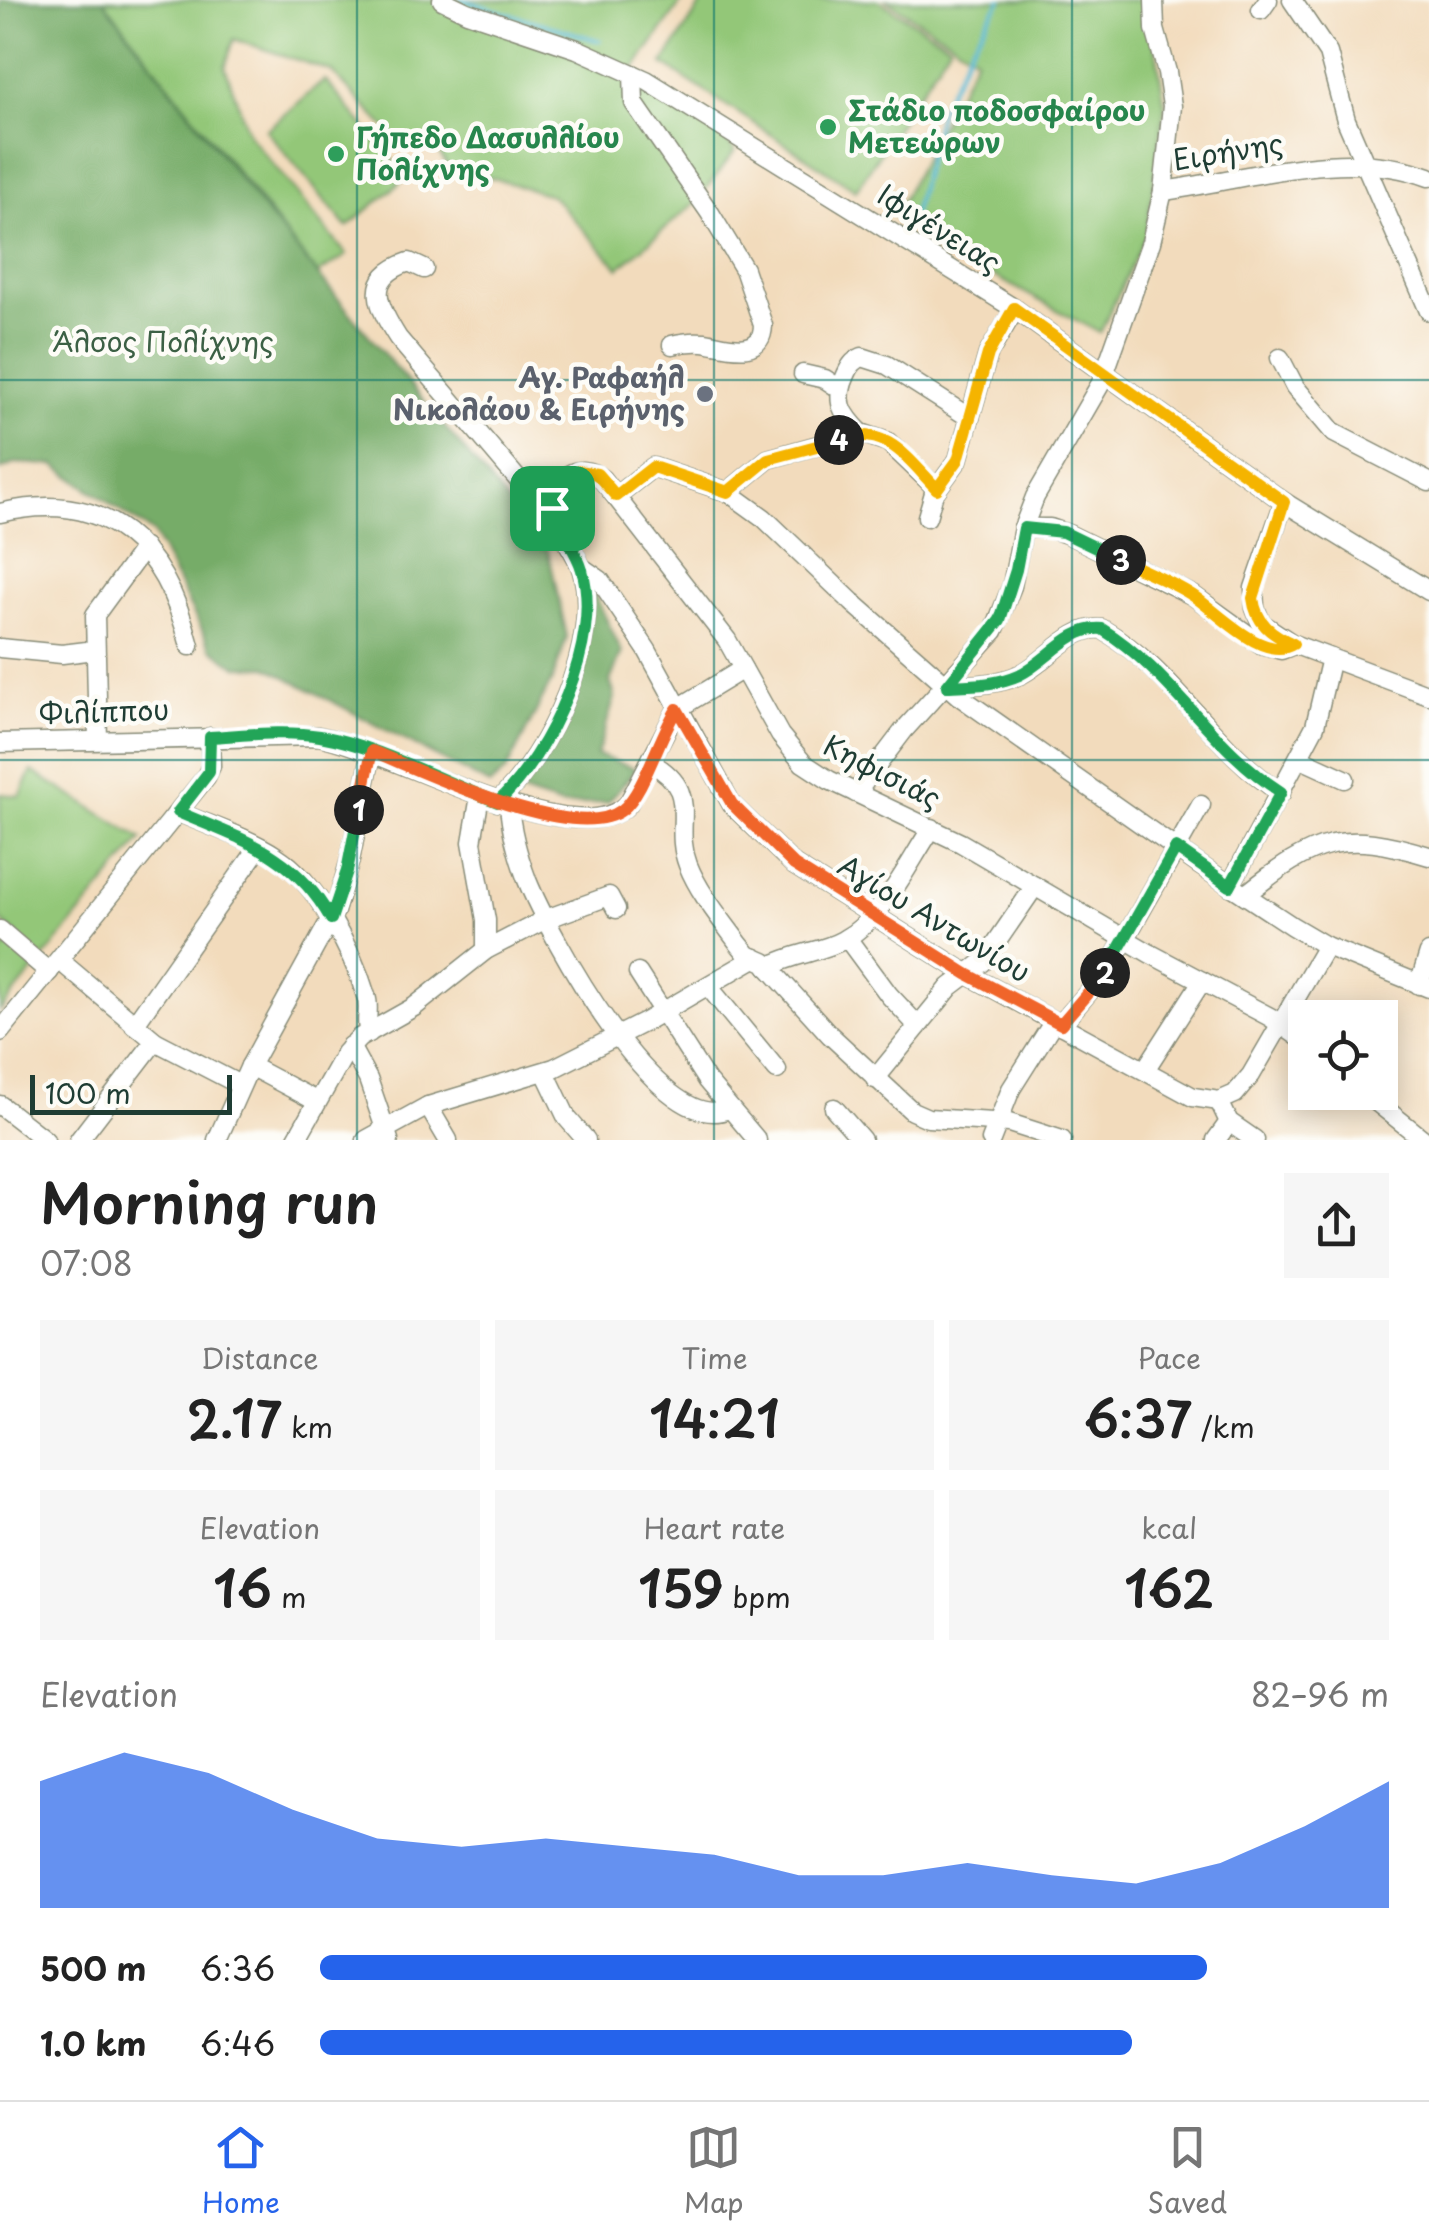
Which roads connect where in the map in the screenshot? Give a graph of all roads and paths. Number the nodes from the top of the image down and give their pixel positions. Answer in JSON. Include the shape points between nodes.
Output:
{"nodes":[{"id":1,"x":442,"y":0,"type":"edge"},
{"id":2,"x":1154,"y":0,"type":"edge"},
{"id":3,"x":1292,"y":0,"type":"edge"},
{"id":4,"x":633,"y":74,"type":"junction"},
{"id":5,"x":1366,"y":164,"type":"junction"},
{"id":6,"x":1429,"y":176,"type":"edge"},
{"id":7,"x":1164,"y":191,"type":"junction"},
{"id":8,"x":424,"y":269,"type":"dead end"},
{"id":9,"x":1014,"y":308,"type":"junction"},
{"id":10,"x":1429,"y":311,"type":"edge"},
{"id":11,"x":672,"y":346,"type":"dead end"},
{"id":12,"x":1280,"y":358,"type":"dead end"},
{"id":13,"x":1105,"y":371,"type":"junction"},
{"id":14,"x":803,"y":374,"type":"dead end"},
{"id":15,"x":840,"y":389,"type":"junction"},
{"id":16,"x":970,"y":418,"type":"junction"},
{"id":17,"x":861,"y":434,"type":"junction"},
{"id":18,"x":1429,"y":482,"type":"edge"},
{"id":19,"x":937,"y":489,"type":"junction"},
{"id":20,"x":728,"y":492,"type":"junction"},
{"id":21,"x":616,"y":496,"type":"junction"},
{"id":22,"x":1284,"y":502,"type":"junction"},
{"id":23,"x":552,"y":508,"type":"junction"},
{"id":24,"x":0,"y":512,"type":"edge"},
{"id":25,"x":927,"y":518,"type":"dead end"},
{"id":26,"x":1024,"y":528,"type":"junction"},
{"id":27,"x":144,"y":548,"type":"junction"},
{"id":28,"x":581,"y":566,"type":"junction"},
{"id":29,"x":1429,"y":591,"type":"edge"},
{"id":30,"x":1293,"y":644,"type":"junction"},
{"id":31,"x":190,"y":646,"type":"dead end"},
{"id":32,"x":0,"y":648,"type":"edge"},
{"id":33,"x":94,"y":650,"type":"junction"},
{"id":34,"x":1331,"y":658,"type":"junction"},
{"id":35,"x":743,"y":670,"type":"junction"},
{"id":36,"x":947,"y":686,"type":"junction"},
{"id":37,"x":1429,"y":695,"type":"edge"},
{"id":38,"x":677,"y":709,"type":"junction"},
{"id":39,"x":210,"y":737,"type":"junction"},
{"id":40,"x":98,"y":740,"type":"junction"},
{"id":41,"x":0,"y":743,"type":"edge"},
{"id":42,"x":372,"y":751,"type":"junction"},
{"id":43,"x":1299,"y":758,"type":"junction"},
{"id":44,"x":650,"y":762,"type":"junction"},
{"id":45,"x":1345,"y":779,"type":"dead end"},
{"id":46,"x":856,"y":792,"type":"junction"},
{"id":47,"x":1281,"y":792,"type":"junction"},
{"id":48,"x":496,"y":801,"type":"junction"},
{"id":49,"x":1201,"y":805,"type":"dead end"},
{"id":50,"x":178,"y":812,"type":"junction"},
{"id":51,"x":932,"y":828,"type":"junction"},
{"id":52,"x":259,"y":847,"type":"junction"},
{"id":53,"x":1176,"y":848,"type":"junction"},
{"id":54,"x":1429,"y":856,"type":"edge"},
{"id":55,"x":1035,"y":886,"type":"junction"},
{"id":56,"x":1238,"y":891,"type":"junction"},
{"id":57,"x":616,"y":909,"type":"dead end"},
{"id":58,"x":874,"y":916,"type":"junction"},
{"id":59,"x":331,"y":919,"type":"junction"},
{"id":60,"x":546,"y":920,"type":"junction"},
{"id":61,"x":0,"y":930,"type":"edge"},
{"id":62,"x":847,"y":938,"type":"junction"},
{"id":63,"x":1125,"y":938,"type":"junction"},
{"id":64,"x":1326,"y":946,"type":"junction"},
{"id":65,"x":486,"y":950,"type":"junction"},
{"id":66,"x":1429,"y":953,"type":"edge"},
{"id":67,"x":761,"y":962,"type":"junction"},
{"id":68,"x":54,"y":966,"type":"junction"},
{"id":69,"x":638,"y":973,"type":"dead end"},
{"id":70,"x":967,"y":974,"type":"junction"},
{"id":71,"x":1202,"y":981,"type":"junction"},
{"id":72,"x":708,"y":986,"type":"junction"},
{"id":73,"x":1424,"y":986,"type":"edge"},
{"id":74,"x":662,"y":1012,"type":"junction"},
{"id":75,"x":1058,"y":1022,"type":"junction"},
{"id":76,"x":1282,"y":1024,"type":"junction"},
{"id":77,"x":134,"y":1026,"type":"junction"},
{"id":78,"x":918,"y":1026,"type":"junction"},
{"id":79,"x":1288,"y":1028,"type":"edge"},
{"id":80,"x":0,"y":1032,"type":"edge"},
{"id":81,"x":369,"y":1033,"type":"junction"},
{"id":82,"x":619,"y":1036,"type":"junction"},
{"id":83,"x":155,"y":1041,"type":"junction"},
{"id":84,"x":350,"y":1046,"type":"junction"},
{"id":85,"x":250,"y":1066,"type":"junction"},
{"id":86,"x":778,"y":1070,"type":"dead end"},
{"id":87,"x":1145,"y":1070,"type":"junction"},
{"id":88,"x":545,"y":1072,"type":"junction"},
{"id":89,"x":874,"y":1079,"type":"junction"},
{"id":90,"x":240,"y":1085,"type":"junction"},
{"id":91,"x":316,"y":1101,"type":"junction"},
{"id":92,"x":1218,"y":1102,"type":"junction"},
{"id":93,"x":0,"y":1104,"type":"edge"},
{"id":94,"x":428,"y":1106,"type":"junction"},
{"id":95,"x":834,"y":1108,"type":"dead end"},
{"id":96,"x":728,"y":1109,"type":"junction"},
{"id":97,"x":1386,"y":1110,"type":"edge"},
{"id":98,"x":996,"y":1121,"type":"junction"},
{"id":99,"x":1229,"y":1122,"type":"junction"},
{"id":100,"x":387,"y":1134,"type":"edge"},
{"id":101,"x":43,"y":1139,"type":"edge"},
{"id":102,"x":79,"y":1140,"type":"edge"},
{"id":103,"x":217,"y":1140,"type":"edge"},
{"id":104,"x":296,"y":1140,"type":"edge"},
{"id":105,"x":366,"y":1140,"type":"edge"},
{"id":106,"x":448,"y":1140,"type":"edge"},
{"id":107,"x":586,"y":1140,"type":"edge"},
{"id":108,"x":756,"y":1140,"type":"edge"},
{"id":109,"x":862,"y":1140,"type":"edge"},
{"id":110,"x":991,"y":1140,"type":"edge"},
{"id":111,"x":1062,"y":1140,"type":"edge"},
{"id":112,"x":1216,"y":1140,"type":"edge"},
{"id":113,"x":1254,"y":1140,"type":"edge"},
{"id":114,"x":1424,"y":1140,"type":"edge"}],
"edges":[{"from":1,"to":4,"type":"street","name":"Ιφιγένειας"},
{"from":2,"to":7,"type":"street","via":[[1172,106]]},
{"from":3,"to":5,"type":"street","via":[[1328,53]]},
{"from":4,"to":9,"type":"street","name":"Ιφιγένειας"},
{"from":4,"to":11,"type":"street","via":[[634,103],[744,269],[763,325],[756,343],[742,349],[696,342]]},
{"from":5,"to":6,"type":"street","name":"Ειρήνης"},
{"from":5,"to":7,"type":"street","name":"Ειρήνης"},
{"from":5,"to":10,"type":"street"},
{"from":7,"to":13,"type":"street","name":"Ειρήνης"},
{"from":8,"to":23,"type":"street","via":[[409,262],[385,277],[378,296],[382,314],[532,496]]},
{"from":9,"to":13,"type":"street","name":"Ιφιγένειας"},
{"from":9,"to":16,"type":"street","via":[[992,346]]},
{"from":12,"to":18,"type":"street","via":[[1334,432]]},
{"from":13,"to":22,"type":"street","name":"Ιφιγένειας"},
{"from":13,"to":26,"type":"street","name":"Ειρήνης","via":[[1047,472]]},
{"from":14,"to":15,"type":"street"},
{"from":15,"to":16,"type":"street","via":[[856,359],[872,358]]},
{"from":15,"to":17,"type":"street","via":[[841,408]]},
{"from":16,"to":19,"type":"street","via":[[958,460]]},
{"from":17,"to":19,"type":"street","via":[[888,442]]},
{"from":17,"to":20,"type":"street","via":[[768,459]]},
{"from":19,"to":25,"type":"street"},
{"from":20,"to":21,"type":"street","via":[[653,467]]},
{"from":20,"to":36,"type":"street"},
{"from":21,"to":23,"type":"street","name":"Κηφισιάς","via":[[597,474],[578,471],[557,484]]},
{"from":21,"to":35,"type":"street","name":"Κηφισιάς"},
{"from":22,"to":29,"type":"street","name":"Ιφιγένειας"},
{"from":22,"to":30,"type":"street","via":[[1253,598],[1264,626]]},
{"from":23,"to":28,"type":"street"},
{"from":24,"to":27,"type":"street","via":[[74,510],[117,526]]},
{"from":26,"to":30,"type":"street","via":[[1078,538],[1194,596],[1261,644],[1281,650]]},
{"from":26,"to":36,"type":"street","name":"Ειρήνης","via":[[1000,620]]},
{"from":27,"to":31,"type":"street","via":[[171,587]]},
{"from":27,"to":33,"type":"street","via":[[96,612]]},
{"from":28,"to":38,"type":"street","name":"Αγίου Αντωνίου","via":[[610,594]]},
{"from":28,"to":48,"type":"street","via":[[585,632],[578,663],[529,763]]},
{"from":30,"to":34,"type":"street"},
{"from":32,"to":33,"type":"street"},
{"from":33,"to":40,"type":"street"},
{"from":34,"to":37,"type":"street"},
{"from":34,"to":43,"type":"street","via":[[1320,712]]},
{"from":35,"to":38,"type":"street"},
{"from":35,"to":46,"type":"street","name":"Κηφισιάς","via":[[792,752]]},
{"from":36,"to":46,"type":"street","name":"Ειρήνης"},
{"from":36,"to":47,"type":"street","via":[[1018,675],[1083,630],[1102,629]]},
{"from":36,"to":53,"type":"street"},
{"from":38,"to":44,"type":"street","name":"Φιλίππου"},
{"from":38,"to":58,"type":"street","name":"Αγίου Αντωνίου","via":[[738,813],[808,875]]},
{"from":39,"to":40,"type":"street","name":"Φιλίππου"},
{"from":39,"to":42,"type":"street","name":"Φιλίππου","via":[[312,735]]},
{"from":39,"to":50,"type":"street","via":[[209,772]]},
{"from":40,"to":41,"type":"street","name":"Φιλίππου"},
{"from":42,"to":48,"type":"street","name":"Φιλίππου"},
{"from":42,"to":59,"type":"street"},
{"from":43,"to":45,"type":"street"},
{"from":43,"to":47,"type":"street"},
{"from":44,"to":48,"type":"street","name":"Φιλίππου","via":[[628,804],[605,818],[578,819]]},
{"from":44,"to":67,"type":"street","via":[[682,792],[690,871],[739,944]]},
{"from":46,"to":51,"type":"street","name":"Κηφισιάς"},
{"from":47,"to":56,"type":"street"},
{"from":48,"to":60,"type":"street"},
{"from":48,"to":65,"type":"street","via":[[472,842]]},
{"from":49,"to":53,"type":"street"},
{"from":50,"to":52,"type":"street"},
{"from":50,"to":68,"type":"street"},
{"from":51,"to":55,"type":"street","name":"Κηφισιάς"},
{"from":51,"to":58,"type":"street"},
{"from":52,"to":59,"type":"street","via":[[290,867]]},
{"from":52,"to":77,"type":"street"},
{"from":53,"to":56,"type":"street"},
{"from":53,"to":63,"type":"street"},
{"from":54,"to":56,"type":"street","via":[[1362,839],[1336,841]]},
{"from":55,"to":63,"type":"street","name":"Κηφισιάς"},
{"from":55,"to":70,"type":"street","via":[[983,962]]},
{"from":56,"to":64,"type":"street"},
{"from":57,"to":60,"type":"street","via":[[609,896]]},
{"from":58,"to":62,"type":"street"},
{"from":58,"to":70,"type":"street","name":"Αγίου Αντωνίου"},
{"from":59,"to":81,"type":"street","via":[[366,994]]},
{"from":59,"to":85,"type":"street"},
{"from":60,"to":65,"type":"street"},
{"from":60,"to":82,"type":"street"},
{"from":61,"to":68,"type":"street"},
{"from":62,"to":67,"type":"street"},
{"from":62,"to":78,"type":"street"},
{"from":63,"to":71,"type":"street","name":"Κηφισιάς"},
{"from":63,"to":75,"type":"street","via":[[1100,980]]},
{"from":64,"to":73,"type":"street"},
{"from":64,"to":76,"type":"street"},
{"from":65,"to":81,"type":"street"},
{"from":66,"to":73,"type":"street"},
{"from":67,"to":72,"type":"street"},
{"from":67,"to":89,"type":"street"},
{"from":68,"to":77,"type":"street"},
{"from":68,"to":80,"type":"street"},
{"from":69,"to":74,"type":"street"},
{"from":70,"to":75,"type":"street","name":"Αγίου Αντωνίου"},
{"from":70,"to":78,"type":"street"},
{"from":71,"to":76,"type":"street","name":"Κηφισιάς"},
{"from":71,"to":87,"type":"street"},
{"from":72,"to":74,"type":"street"},
{"from":72,"to":86,"type":"street"},
{"from":74,"to":82,"type":"street"},
{"from":74,"to":96,"type":"street"},
{"from":75,"to":87,"type":"street","name":"Αγίου Αντωνίου"},
{"from":75,"to":98,"type":"street"},
{"from":76,"to":79,"type":"street","name":"Κηφισιάς"},
{"from":76,"to":92,"type":"street","via":[[1243,1086]]},
{"from":77,"to":83,"type":"street"},
{"from":78,"to":89,"type":"street"},
{"from":81,"to":84,"type":"street"},
{"from":82,"to":88,"type":"street"},
{"from":82,"to":96,"type":"street","via":[[676,1098],[700,1111]]},
{"from":83,"to":90,"type":"street"},
{"from":83,"to":102,"type":"street"},
{"from":84,"to":91,"type":"street"},
{"from":84,"to":100,"type":"street"},
{"from":85,"to":90,"type":"street"},
{"from":85,"to":91,"type":"street"},
{"from":87,"to":92,"type":"street","name":"Αγίου Αντωνίου","via":[[1200,1100]]},
{"from":88,"to":94,"type":"street"},
{"from":88,"to":107,"type":"street"},
{"from":89,"to":98,"type":"street","via":[[919,1116]]},
{"from":90,"to":103,"type":"street"},
{"from":91,"to":104,"type":"street"},
{"from":92,"to":99,"type":"street"},
{"from":93,"to":101,"type":"street"},
{"from":94,"to":100,"type":"street"},
{"from":94,"to":106,"type":"street"},
{"from":95,"to":109,"type":"street"},
{"from":96,"to":108,"type":"street"},
{"from":97,"to":114,"type":"street"},
{"from":98,"to":110,"type":"street"},
{"from":98,"to":111,"type":"street"},
{"from":99,"to":112,"type":"street"},
{"from":99,"to":113,"type":"street"},
{"from":100,"to":105,"type":"street"}]}
